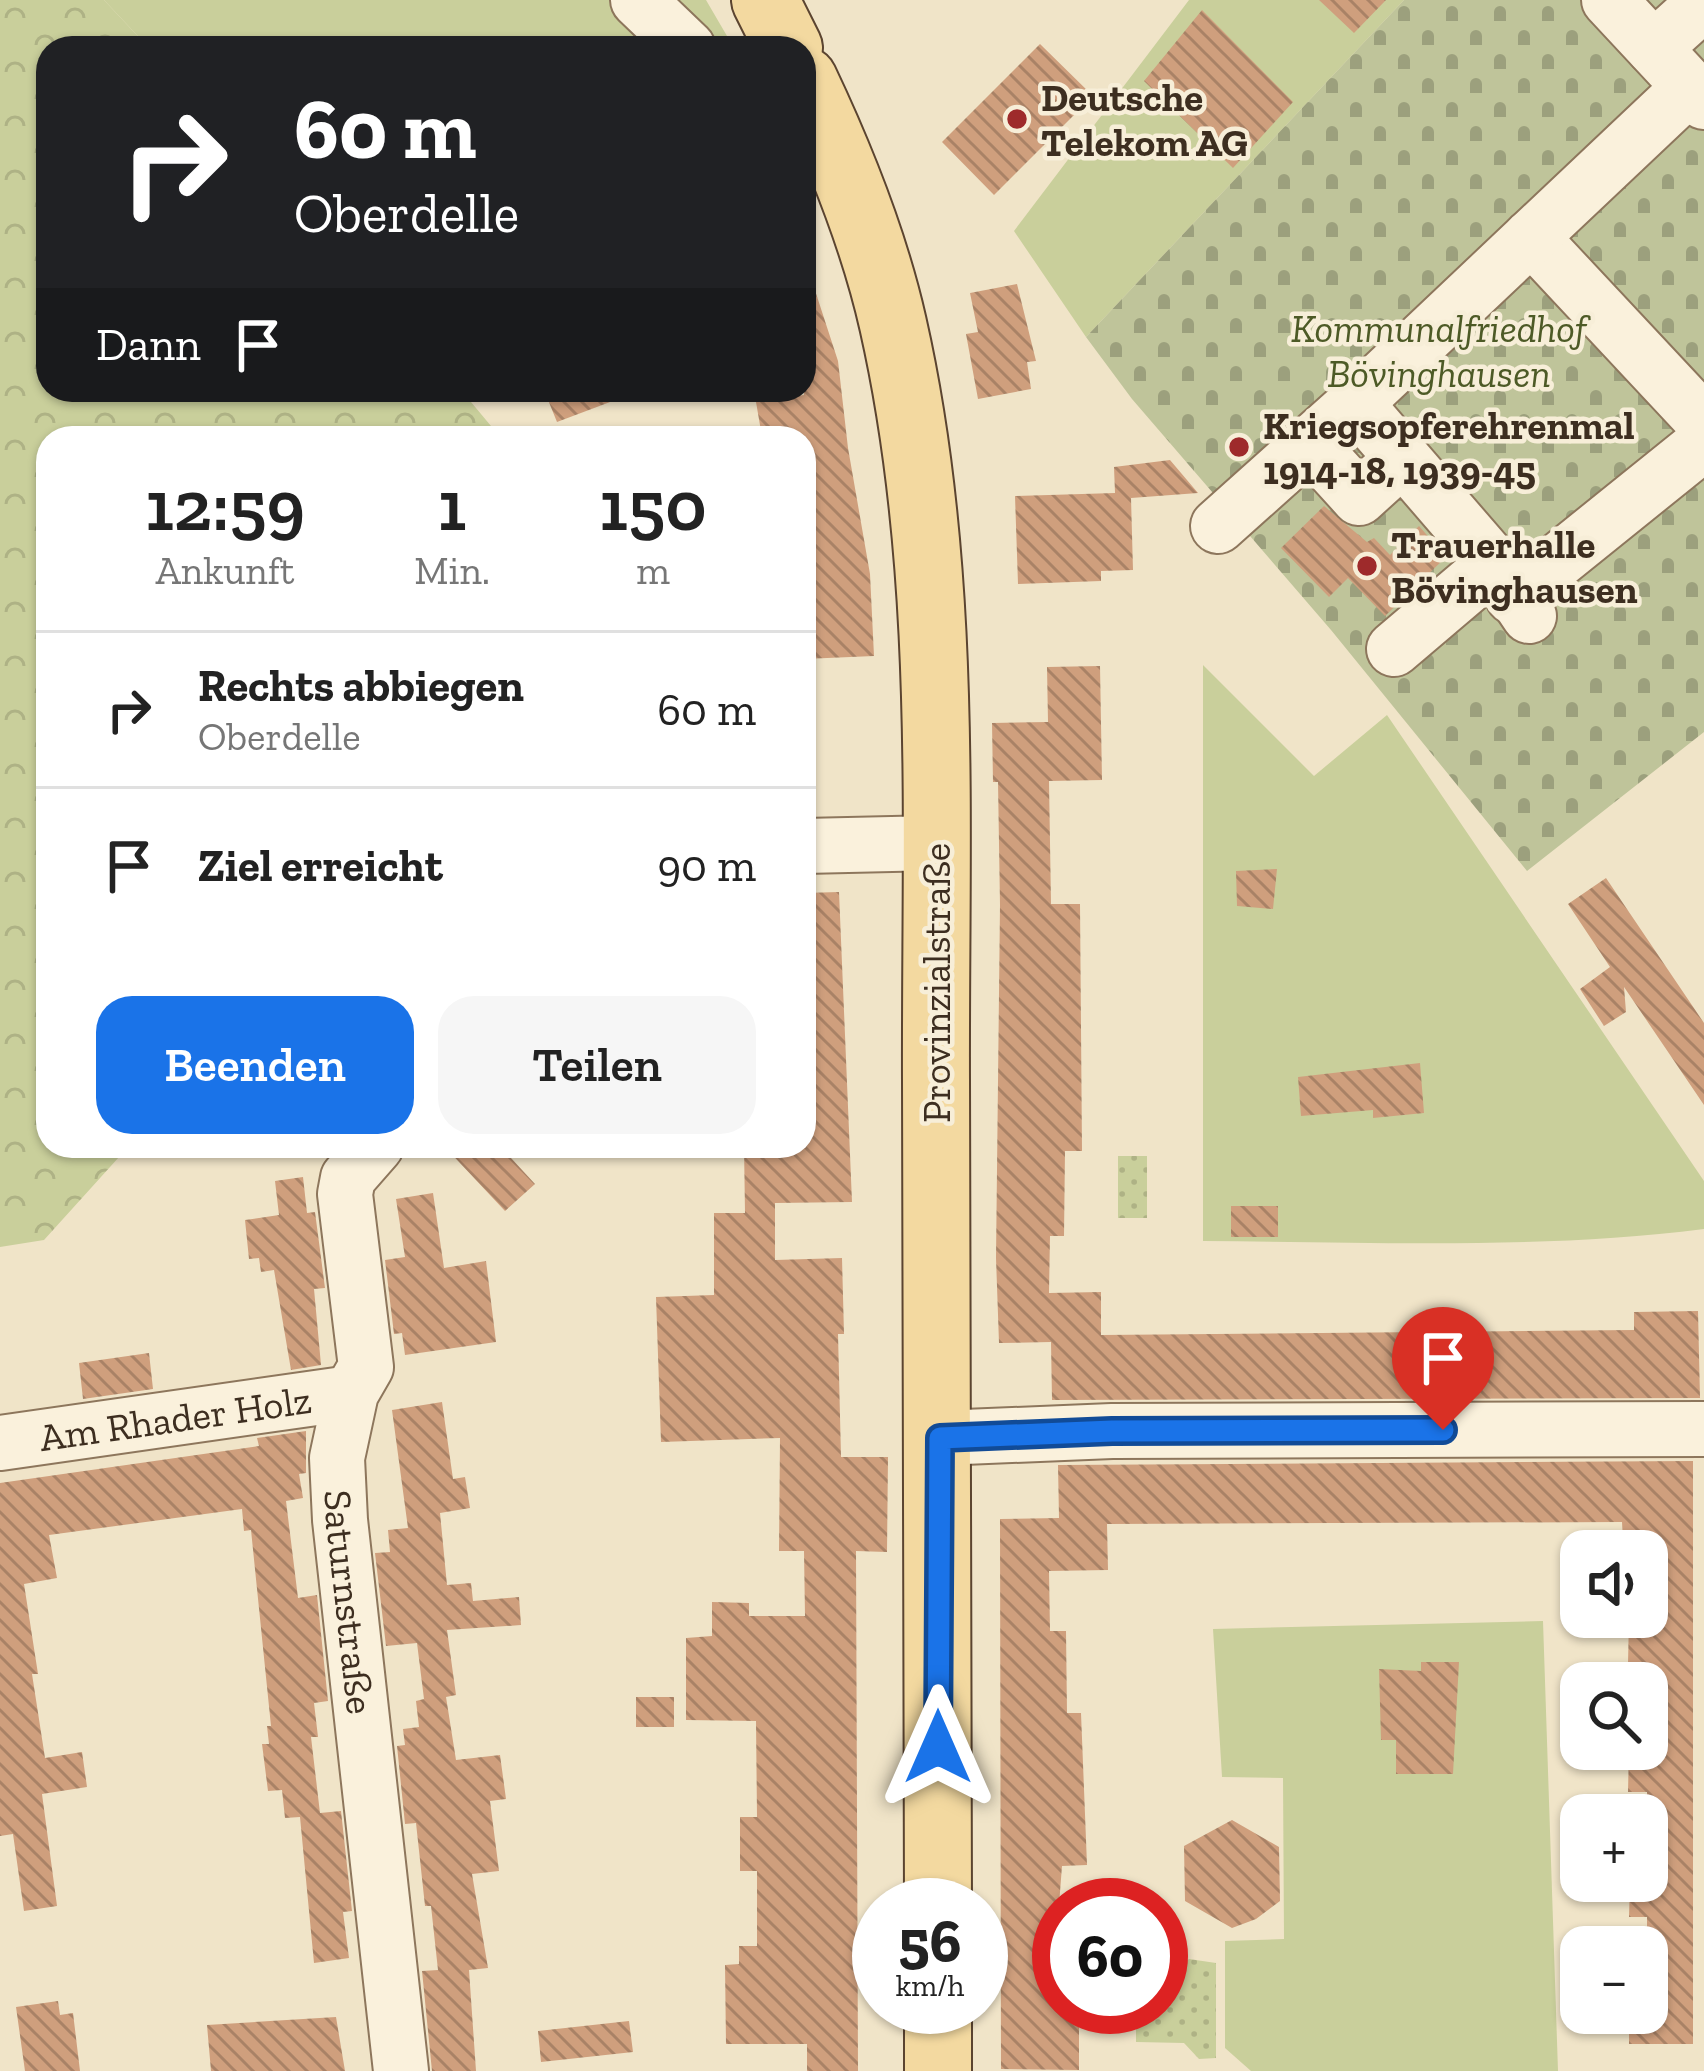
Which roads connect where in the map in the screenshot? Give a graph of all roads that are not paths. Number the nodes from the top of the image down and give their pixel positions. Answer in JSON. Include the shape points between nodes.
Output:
{"nodes":[{"id":1,"x":638,"y":0,"type":"edge"},
{"id":2,"x":765,"y":0,"type":"edge"},
{"id":3,"x":1609,"y":0,"type":"edge"},
{"id":4,"x":1704,"y":3,"type":"edge"},
{"id":5,"x":676,"y":36,"type":"edge"},
{"id":6,"x":783,"y":36,"type":"edge"},
{"id":7,"x":1683,"y":79,"type":"edge"},
{"id":8,"x":816,"y":106,"type":"edge"},
{"id":9,"x":1531,"y":237,"type":"junction"},
{"id":10,"x":1355,"y":403,"type":"junction"},
{"id":11,"x":1704,"y":422,"type":"edge"},
{"id":12,"x":1704,"y":443,"type":"edge"},
{"id":13,"x":1310,"y":444,"type":"junction"},
{"id":14,"x":1402,"y":459,"type":"junction"},
{"id":15,"x":1219,"y":526,"type":"dead end"},
{"id":16,"x":1512,"y":593,"type":"junction"},
{"id":17,"x":1394,"y":649,"type":"dead end"},
{"id":18,"x":936,"y":842,"type":"junction"},
{"id":19,"x":816,"y":847,"type":"edge"},
{"id":20,"x":366,"y":1158,"type":"edge"},
{"id":21,"x":351,"y":1393,"type":"junction"},
{"id":22,"x":1704,"y":1429,"type":"edge"},
{"id":23,"x":940,"y":1438,"type":"junction"},
{"id":24,"x":0,"y":1443,"type":"edge"},
{"id":25,"x":938,"y":1878,"type":"edge"},
{"id":26,"x":938,"y":2034,"type":"edge"},
{"id":27,"x":401,"y":2071,"type":"edge"},
{"id":28,"x":938,"y":2071,"type":"edge"}],
"edges":[{"from":1,"to":5,"type":"street"},
{"from":2,"to":6,"type":"main road"},
{"from":3,"to":7,"type":"street"},
{"from":4,"to":7,"type":"street"},
{"from":7,"to":9,"type":"street"},
{"from":8,"to":18,"type":"main road","name":"Provinzialstraße","via":[[893,321],[915,438],[933,636]]},
{"from":9,"to":10,"type":"street"},
{"from":9,"to":11,"type":"street"},
{"from":10,"to":13,"type":"street"},
{"from":10,"to":14,"type":"street"},
{"from":12,"to":16,"type":"street"},
{"from":13,"to":14,"type":"street","via":[[1359,498]]},
{"from":13,"to":15,"type":"street"},
{"from":14,"to":16,"type":"street"},
{"from":16,"to":17,"type":"street"},
{"from":18,"to":19,"type":"street"},
{"from":18,"to":23,"type":"main road","name":"Provinzialstraße"},
{"from":20,"to":21,"type":"street","name":"Saturnstraße","via":[[345,1194],[366,1367]]},
{"from":21,"to":24,"type":"street","name":"Am Rhader Holz"},
{"from":21,"to":27,"type":"street","name":"Saturnstraße","via":[[337,1458],[340,1520]]},
{"from":22,"to":23,"type":"street"},
{"from":23,"to":25,"type":"main road","name":"Provinzialstraße"},
{"from":26,"to":28,"type":"main road"}]}
